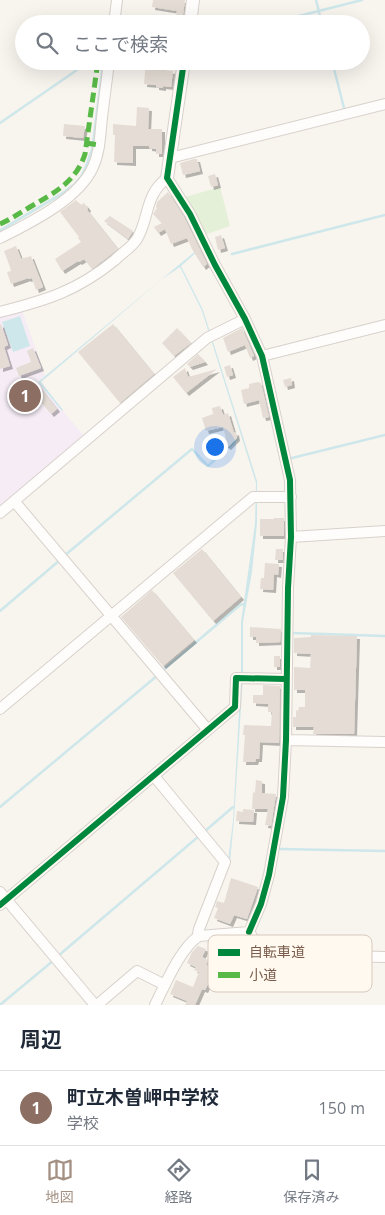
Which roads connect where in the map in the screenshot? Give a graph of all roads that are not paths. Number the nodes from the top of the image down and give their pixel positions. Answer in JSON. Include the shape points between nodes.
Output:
{"nodes":[{"id":1,"x":117,"y":0,"type":"edge"},
{"id":2,"x":193,"y":0,"type":"edge"},
{"id":3,"x":115,"y":15,"type":"edge"},
{"id":4,"x":191,"y":15,"type":"edge"},
{"id":5,"x":109,"y":70,"type":"edge"},
{"id":6,"x":183,"y":70,"type":"edge"},
{"id":7,"x":385,"y":104,"type":"edge"},
{"id":8,"x":170,"y":158,"type":"junction"},
{"id":9,"x":167,"y":178,"type":"junction"},
{"id":10,"x":0,"y":238,"type":"edge"},
{"id":11,"x":0,"y":312,"type":"edge"},
{"id":12,"x":245,"y":319,"type":"junction"},
{"id":13,"x":385,"y":325,"type":"edge"},
{"id":14,"x":262,"y":356,"type":"junction"},
{"id":15,"x":291,"y":497,"type":"junction"},
{"id":16,"x":14,"y":501,"type":"junction"},
{"id":17,"x":0,"y":513,"type":"edge"},
{"id":18,"x":385,"y":531,"type":"edge"},
{"id":19,"x":291,"y":537,"type":"junction"},
{"id":20,"x":111,"y":616,"type":"junction"},
{"id":21,"x":286,"y":679,"type":"junction"},
{"id":22,"x":0,"y":709,"type":"edge"},
{"id":23,"x":208,"y":730,"type":"junction"},
{"id":24,"x":286,"y":740,"type":"junction"},
{"id":25,"x":385,"y":742,"type":"edge"},
{"id":26,"x":154,"y":776,"type":"junction"},
{"id":27,"x":2,"y":899,"type":"edge"},
{"id":28,"x":249,"y":932,"type":"junction"},
{"id":29,"x":199,"y":933,"type":"junction"},
{"id":30,"x":251,"y":935,"type":"edge"},
{"id":31,"x":372,"y":957,"type":"edge"},
{"id":32,"x":385,"y":957,"type":"edge"},
{"id":33,"x":162,"y":983,"type":"junction"},
{"id":34,"x":96,"y":1005,"type":"edge"},
{"id":35,"x":155,"y":1005,"type":"edge"}],
"edges":[{"from":1,"to":3,"type":"street"},
{"from":2,"to":4,"type":"street"},
{"from":5,"to":10,"type":"street","via":[[99,149],[89,175],[65,200]]},
{"from":6,"to":8,"type":"street"},
{"from":7,"to":8,"type":"street"},
{"from":8,"to":9,"type":"street"},
{"from":9,"to":11,"type":"street","via":[[150,201],[137,240],[99,273],[55,296]]},
{"from":9,"to":12,"type":"street","via":[[190,214]]},
{"from":12,"to":14,"type":"street"},
{"from":12,"to":16,"type":"street","via":[[210,336]]},
{"from":13,"to":14,"type":"street"},
{"from":14,"to":15,"type":"street","via":[[286,459]]},
{"from":15,"to":19,"type":"street"},
{"from":15,"to":20,"type":"street","via":[[256,497]]},
{"from":16,"to":17,"type":"street"},
{"from":16,"to":20,"type":"street"},
{"from":18,"to":19,"type":"street"},
{"from":19,"to":21,"type":"street"},
{"from":20,"to":22,"type":"street"},
{"from":20,"to":23,"type":"street"},
{"from":21,"to":23,"type":"street","via":[[236,678],[235,707]]},
{"from":21,"to":24,"type":"street"},
{"from":23,"to":26,"type":"street"},
{"from":24,"to":25,"type":"street"},
{"from":24,"to":28,"type":"street","via":[[283,797],[269,875]]},
{"from":26,"to":27,"type":"street"},
{"from":26,"to":29,"type":"street","via":[[225,862]]},
{"from":27,"to":34,"type":"street"},
{"from":28,"to":29,"type":"street"},
{"from":28,"to":30,"type":"street"},
{"from":29,"to":33,"type":"street"},
{"from":31,"to":32,"type":"street"},
{"from":33,"to":34,"type":"street","via":[[138,971]]},
{"from":33,"to":35,"type":"street"}]}
